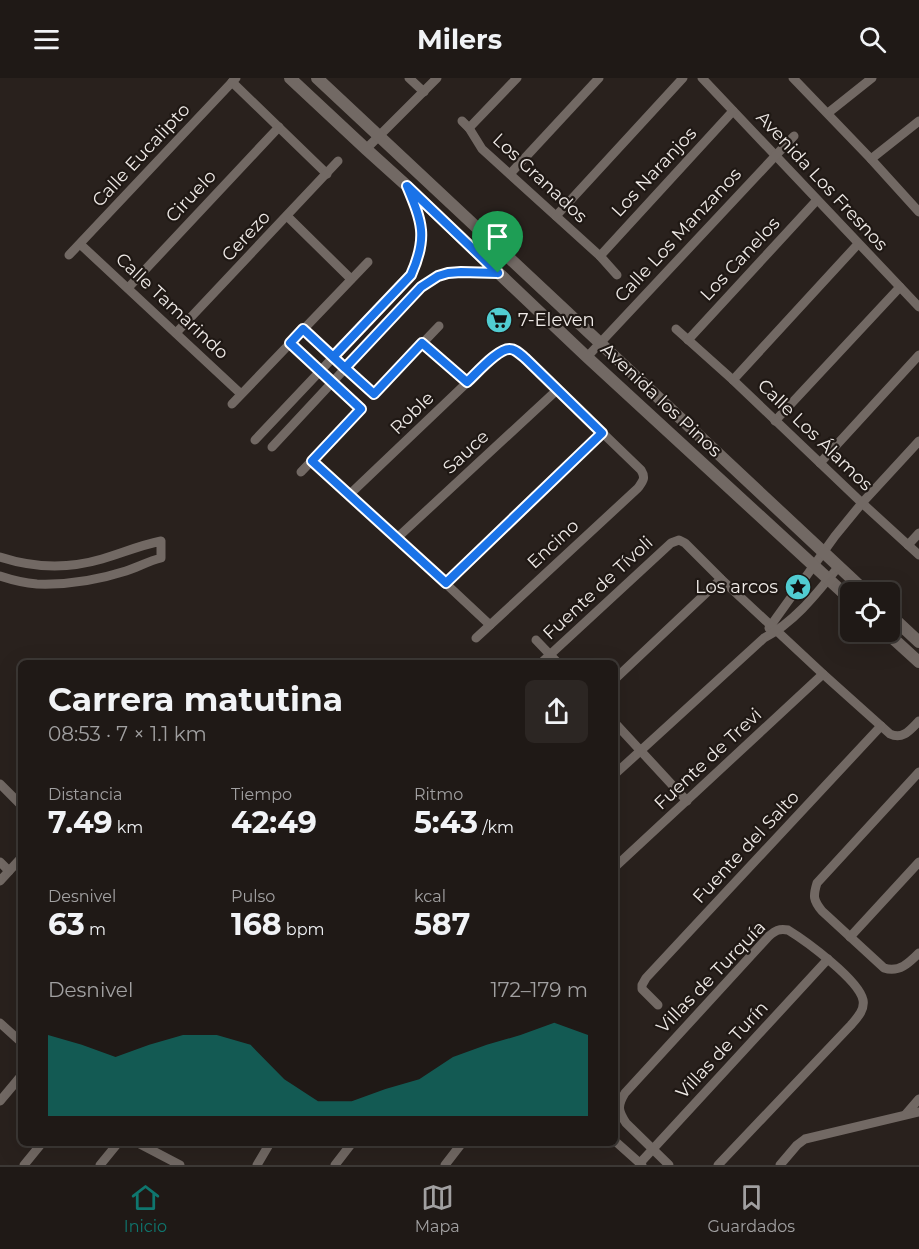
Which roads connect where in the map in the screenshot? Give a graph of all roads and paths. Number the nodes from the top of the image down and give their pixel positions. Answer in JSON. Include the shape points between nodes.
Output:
{"nodes":[{"id":1,"x":290,"y":78,"type":"edge"},
{"id":2,"x":317,"y":78,"type":"edge"},
{"id":3,"x":410,"y":78,"type":"edge"},
{"id":4,"x":437,"y":78,"type":"edge"},
{"id":5,"x":517,"y":78,"type":"edge"},
{"id":6,"x":599,"y":78,"type":"edge"},
{"id":7,"x":683,"y":78,"type":"edge"},
{"id":8,"x":702,"y":78,"type":"edge"},
{"id":9,"x":793,"y":78,"type":"edge"},
{"id":10,"x":873,"y":78,"type":"edge"},
{"id":11,"x":234,"y":80,"type":"edge"},
{"id":12,"x":424,"y":92,"type":"junction"},
{"id":13,"x":733,"y":111,"type":"junction"},
{"id":14,"x":828,"y":113,"type":"junction"},
{"id":15,"x":919,"y":121,"type":"edge"},
{"id":16,"x":366,"y":125,"type":"junction"},
{"id":17,"x":279,"y":127,"type":"junction"},
{"id":18,"x":379,"y":136,"type":"junction"},
{"id":19,"x":794,"y":136,"type":"dead end"},
{"id":20,"x":354,"y":138,"type":"junction"},
{"id":21,"x":366,"y":149,"type":"junction"},
{"id":22,"x":775,"y":155,"type":"junction"},
{"id":23,"x":871,"y":159,"type":"junction"},
{"id":24,"x":338,"y":161,"type":"dead end"},
{"id":25,"x":327,"y":174,"type":"junction"},
{"id":26,"x":510,"y":174,"type":"junction"},
{"id":27,"x":407,"y":186,"type":"junction"},
{"id":28,"x":817,"y":200,"type":"junction"},
{"id":29,"x":917,"y":208,"type":"edge"},
{"id":30,"x":288,"y":216,"type":"junction"},
{"id":31,"x":556,"y":216,"type":"junction"},
{"id":32,"x":80,"y":244,"type":"junction"},
{"id":33,"x":858,"y":244,"type":"junction"},
{"id":34,"x":69,"y":255,"type":"dead end"},
{"id":35,"x":600,"y":256,"type":"junction"},
{"id":36,"x":368,"y":262,"type":"dead end"},
{"id":37,"x":498,"y":273,"type":"junction"},
{"id":38,"x":411,"y":275,"type":"junction"},
{"id":39,"x":617,"y":275,"type":"dead end"},
{"id":40,"x":351,"y":279,"type":"junction"},
{"id":41,"x":421,"y":287,"type":"junction"},
{"id":42,"x":900,"y":287,"type":"junction"},
{"id":43,"x":128,"y":288,"type":"junction"},
{"id":44,"x":919,"y":307,"type":"edge"},
{"id":45,"x":439,"y":326,"type":"dead end"},
{"id":46,"x":675,"y":328,"type":"dead end"},
{"id":47,"x":303,"y":329,"type":"junction"},
{"id":48,"x":176,"y":333,"type":"junction"},
{"id":49,"x":688,"y":340,"type":"junction"},
{"id":50,"x":290,"y":343,"type":"junction"},
{"id":51,"x":422,"y":343,"type":"junction"},
{"id":52,"x":599,"y":344,"type":"junction"},
{"id":53,"x":919,"y":355,"type":"edge"},
{"id":54,"x":333,"y":357,"type":"junction"},
{"id":55,"x":587,"y":357,"type":"junction"},
{"id":56,"x":345,"y":368,"type":"junction"},
{"id":57,"x":320,"y":371,"type":"junction"},
{"id":58,"x":733,"y":380,"type":"junction"},
{"id":59,"x":332,"y":382,"type":"junction"},
{"id":60,"x":467,"y":382,"type":"junction"},
{"id":61,"x":557,"y":390,"type":"junction"},
{"id":62,"x":241,"y":394,"type":"junction"},
{"id":63,"x":232,"y":404,"type":"dead end"},
{"id":64,"x":775,"y":421,"type":"junction"},
{"id":65,"x":602,"y":433,"type":"junction"},
{"id":66,"x":255,"y":440,"type":"dead end"},
{"id":67,"x":919,"y":441,"type":"edge"},
{"id":68,"x":272,"y":447,"type":"dead end"},
{"id":69,"x":709,"y":447,"type":"junction"},
{"id":70,"x":698,"y":459,"type":"junction"},
{"id":71,"x":312,"y":461,"type":"junction"},
{"id":72,"x":820,"y":463,"type":"junction"},
{"id":73,"x":301,"y":472,"type":"dead end"},
{"id":74,"x":350,"y":494,"type":"junction"},
{"id":75,"x":862,"y":503,"type":"junction"},
{"id":76,"x":919,"y":533,"type":"edge"},
{"id":77,"x":397,"y":538,"type":"junction"},
{"id":78,"x":908,"y":544,"type":"junction"},
{"id":79,"x":823,"y":552,"type":"junction"},
{"id":80,"x":919,"y":555,"type":"edge"},
{"id":81,"x":0,"y":557,"type":"edge"},
{"id":82,"x":814,"y":564,"type":"junction"},
{"id":83,"x":839,"y":566,"type":"junction"},
{"id":84,"x":0,"y":576,"type":"edge"},
{"id":85,"x":721,"y":579,"type":"junction"},
{"id":86,"x":829,"y":579,"type":"junction"},
{"id":87,"x":856,"y":582,"type":"edge"},
{"id":88,"x":446,"y":583,"type":"junction"},
{"id":89,"x":840,"y":589,"type":"edge"},
{"id":90,"x":900,"y":624,"type":"edge"},
{"id":91,"x":490,"y":625,"type":"junction"},
{"id":92,"x":774,"y":628,"type":"junction"},
{"id":93,"x":476,"y":638,"type":"dead end"},
{"id":94,"x":536,"y":640,"type":"dead end"},
{"id":95,"x":897,"y":642,"type":"edge"},
{"id":96,"x":919,"y":642,"type":"edge"},
{"id":97,"x":550,"y":654,"type":"junction"},
{"id":98,"x":544,"y":660,"type":"edge"},
{"id":99,"x":555,"y":660,"type":"edge"},
{"id":100,"x":919,"y":662,"type":"edge"},
{"id":101,"x":824,"y":674,"type":"junction"},
{"id":102,"x":618,"y":676,"type":"edge"},
{"id":103,"x":919,"y":721,"type":"edge"},
{"id":104,"x":618,"y":726,"type":"edge"},
{"id":105,"x":881,"y":726,"type":"junction"},
{"id":106,"x":641,"y":751,"type":"junction"},
{"id":107,"x":618,"y":771,"type":"edge"},
{"id":108,"x":919,"y":772,"type":"edge"},
{"id":109,"x":0,"y":784,"type":"edge"},
{"id":110,"x":687,"y":801,"type":"junction"},
{"id":111,"x":18,"y":802,"type":"edge"},
{"id":112,"x":18,"y":861,"type":"edge"},
{"id":113,"x":0,"y":862,"type":"edge"},
{"id":114,"x":919,"y":862,"type":"edge"},
{"id":115,"x":618,"y":864,"type":"edge"},
{"id":116,"x":9,"y":871,"type":"junction"},
{"id":117,"x":0,"y":881,"type":"edge"},
{"id":118,"x":850,"y":937,"type":"junction"},
{"id":119,"x":919,"y":953,"type":"edge"},
{"id":120,"x":828,"y":959,"type":"junction"},
{"id":121,"x":658,"y":1005,"type":"dead end"},
{"id":122,"x":0,"y":1023,"type":"edge"},
{"id":123,"x":18,"y":1039,"type":"edge"},
{"id":124,"x":18,"y":1080,"type":"edge"},
{"id":125,"x":919,"y":1099,"type":"edge"},
{"id":126,"x":0,"y":1101,"type":"edge"},
{"id":127,"x":919,"y":1112,"type":"edge"},
{"id":128,"x":906,"y":1114,"type":"junction"},
{"id":129,"x":618,"y":1144,"type":"edge"},
{"id":130,"x":40,"y":1146,"type":"edge"},
{"id":131,"x":116,"y":1146,"type":"edge"},
{"id":132,"x":144,"y":1146,"type":"edge"},
{"id":133,"x":268,"y":1146,"type":"edge"},
{"id":134,"x":350,"y":1146,"type":"edge"},
{"id":135,"x":460,"y":1146,"type":"edge"},
{"id":136,"x":652,"y":1149,"type":"junction"},
{"id":137,"x":641,"y":1164,"type":"edge"},
{"id":138,"x":24,"y":1165,"type":"edge"},
{"id":139,"x":100,"y":1165,"type":"edge"},
{"id":140,"x":179,"y":1165,"type":"edge"},
{"id":141,"x":257,"y":1165,"type":"edge"},
{"id":142,"x":335,"y":1165,"type":"edge"},
{"id":143,"x":445,"y":1165,"type":"edge"},
{"id":144,"x":669,"y":1165,"type":"edge"},
{"id":145,"x":718,"y":1165,"type":"edge"},
{"id":146,"x":780,"y":1165,"type":"edge"}],
"edges":[{"from":1,"to":20,"type":"street","name":"Avenida los Pinos"},
{"from":2,"to":16,"type":"street","name":"Avenida los Pinos"},
{"from":3,"to":12,"type":"street"},
{"from":4,"to":12,"type":"street"},
{"from":5,"to":26,"type":"street","name":"Los Granados","via":[[466,125],[482,149]]},
{"from":6,"to":26,"type":"street"},
{"from":7,"to":31,"type":"street"},
{"from":8,"to":13,"type":"street","name":"Avenida Los Fresnos"},
{"from":9,"to":14,"type":"street"},
{"from":10,"to":14,"type":"street"},
{"from":11,"to":17,"type":"street"},
{"from":11,"to":32,"type":"street","name":"Calle Eucalipto"},
{"from":12,"to":18,"type":"street"},
{"from":13,"to":22,"type":"street","name":"Avenida Los Fresnos"},
{"from":13,"to":35,"type":"street","name":"Los Naranjos"},
{"from":14,"to":23,"type":"street"},
{"from":15,"to":23,"type":"street"},
{"from":16,"to":18,"type":"street","name":"Avenida los Pinos"},
{"from":16,"to":20,"type":"street","via":[[358,129]]},
{"from":17,"to":25,"type":"street"},
{"from":17,"to":43,"type":"street","name":"Ciruelo"},
{"from":18,"to":21,"type":"street"},
{"from":18,"to":52,"type":"street","name":"Avenida los Pinos"},
{"from":19,"to":22,"type":"street","name":"Calle Los Manzanos"},
{"from":20,"to":21,"type":"street","name":"Avenida los Pinos"},
{"from":21,"to":27,"type":"street","name":"Avenida los Pinos"},
{"from":22,"to":28,"type":"street","name":"Avenida Los Fresnos"},
{"from":22,"to":52,"type":"street","name":"Calle Los Manzanos"},
{"from":23,"to":29,"type":"street"},
{"from":24,"to":25,"type":"street","name":"Cerezo"},
{"from":25,"to":30,"type":"street","name":"Cerezo"},
{"from":26,"to":31,"type":"street","name":"Los Granados"},
{"from":27,"to":37,"type":"street","name":"Avenida los Pinos"},
{"from":27,"to":38,"type":"street","via":[[422,229],[422,244]]},
{"from":28,"to":33,"type":"street","name":"Avenida Los Fresnos"},
{"from":28,"to":49,"type":"street","name":"Los Canelos"},
{"from":30,"to":40,"type":"street"},
{"from":30,"to":48,"type":"street","name":"Cerezo"},
{"from":31,"to":35,"type":"street","name":"Los Granados"},
{"from":32,"to":34,"type":"street","name":"Calle Eucalipto"},
{"from":32,"to":43,"type":"street","name":"Calle Tamarindo"},
{"from":33,"to":42,"type":"street","name":"Avenida Los Fresnos"},
{"from":33,"to":58,"type":"street"},
{"from":35,"to":39,"type":"street","name":"Los Granados"},
{"from":36,"to":40,"type":"street"},
{"from":37,"to":41,"type":"street","via":[[448,273]]},
{"from":37,"to":55,"type":"street","name":"Avenida los Pinos"},
{"from":38,"to":41,"type":"street"},
{"from":38,"to":54,"type":"street"},
{"from":40,"to":47,"type":"street"},
{"from":41,"to":56,"type":"street"},
{"from":42,"to":44,"type":"street","name":"Avenida Los Fresnos"},
{"from":42,"to":64,"type":"street"},
{"from":43,"to":48,"type":"street","name":"Calle Tamarindo"},
{"from":45,"to":51,"type":"street"},
{"from":46,"to":49,"type":"street","name":"Calle Los Álamos"},
{"from":47,"to":50,"type":"street"},
{"from":47,"to":54,"type":"street"},
{"from":48,"to":62,"type":"street","name":"Calle Tamarindo"},
{"from":49,"to":58,"type":"street","name":"Calle Los Álamos"},
{"from":50,"to":57,"type":"street"},
{"from":50,"to":62,"type":"street"},
{"from":51,"to":56,"type":"street","via":[[374,394]]},
{"from":51,"to":60,"type":"street"},
{"from":52,"to":55,"type":"street","name":"Calle Los Manzanos"},
{"from":52,"to":69,"type":"street","name":"Avenida los Pinos"},
{"from":53,"to":72,"type":"street"},
{"from":54,"to":56,"type":"street"},
{"from":54,"to":57,"type":"street"},
{"from":55,"to":70,"type":"street","name":"Avenida los Pinos"},
{"from":56,"to":59,"type":"street"},
{"from":57,"to":59,"type":"street"},
{"from":57,"to":66,"type":"street"},
{"from":58,"to":64,"type":"street","name":"Calle Los Álamos"},
{"from":59,"to":68,"type":"street"},
{"from":59,"to":71,"type":"street","via":[[361,409]]},
{"from":60,"to":61,"type":"street","name":"Roble","via":[[506,349],[516,350]]},
{"from":60,"to":74,"type":"street","name":"Roble"},
{"from":61,"to":65,"type":"street"},
{"from":61,"to":77,"type":"street","name":"Sauce"},
{"from":62,"to":63,"type":"street"},
{"from":64,"to":72,"type":"street","name":"Calle Los Álamos"},
{"from":65,"to":88,"type":"street"},
{"from":65,"to":91,"type":"street","name":"Encino","via":[[641,470],[644,480]]},
{"from":67,"to":75,"type":"street"},
{"from":69,"to":70,"type":"street"},
{"from":69,"to":79,"type":"street","name":"Avenida los Pinos"},
{"from":70,"to":82,"type":"street","name":"Avenida los Pinos"},
{"from":71,"to":73,"type":"street"},
{"from":71,"to":74,"type":"street"},
{"from":72,"to":75,"type":"street","name":"Calle Los Álamos"},
{"from":74,"to":77,"type":"street"},
{"from":75,"to":78,"type":"street","name":"Calle Los Álamos"},
{"from":75,"to":79,"type":"street"},
{"from":76,"to":78,"type":"street"},
{"from":77,"to":88,"type":"street"},
{"from":78,"to":80,"type":"street","name":"Calle Los Álamos"},
{"from":79,"to":82,"type":"street"},
{"from":79,"to":83,"type":"street","name":"Avenida los Pinos"},
{"from":81,"to":84,"type":"street","via":[[72,566],[161,540],[161,558],[110,575],[37,584]]},
{"from":82,"to":86,"type":"street","name":"Avenida los Pinos"},
{"from":82,"to":92,"type":"street"},
{"from":83,"to":86,"type":"street"},
{"from":83,"to":87,"type":"street","name":"Avenida los Pinos"},
{"from":85,"to":92,"type":"street"},
{"from":85,"to":97,"type":"street","name":"Fuente de Tívoli","via":[[679,540],[671,543]]},
{"from":85,"to":102,"type":"street"},
{"from":86,"to":89,"type":"street","name":"Avenida los Pinos"},
{"from":86,"to":92,"type":"street"},
{"from":88,"to":91,"type":"street"},
{"from":90,"to":96,"type":"street"},
{"from":91,"to":93,"type":"street","name":"Encino"},
{"from":92,"to":101,"type":"street"},
{"from":92,"to":106,"type":"street"},
{"from":94,"to":97,"type":"street"},
{"from":95,"to":100,"type":"street"},
{"from":97,"to":98,"type":"street","name":"Fuente de Tívoli"},
{"from":97,"to":99,"type":"street"},
{"from":101,"to":105,"type":"street"},
{"from":101,"to":110,"type":"street","name":"Fuente de Trevi"},
{"from":103,"to":105,"type":"street","via":[[898,737]]},
{"from":104,"to":106,"type":"street"},
{"from":105,"to":121,"type":"street","name":"Fuente del Salto","via":[[646,978],[642,989]]},
{"from":106,"to":107,"type":"street"},
{"from":106,"to":110,"type":"street"},
{"from":108,"to":118,"type":"street","via":[[816,883],[815,903]]},
{"from":109,"to":111,"type":"street"},
{"from":110,"to":115,"type":"street","name":"Fuente de Trevi"},
{"from":112,"to":116,"type":"street"},
{"from":113,"to":116,"type":"street"},
{"from":114,"to":118,"type":"street"},
{"from":116,"to":117,"type":"street"},
{"from":118,"to":119,"type":"street","via":[[890,970],[904,966]]},
{"from":120,"to":136,"type":"street","name":"Villas de Turín"},
{"from":120,"to":136,"type":"street","name":"Villas de Turquía","via":[[788,930],[781,929],[769,936],[620,1101],[621,1116]]},
{"from":120,"to":145,"type":"street","name":"Villas de Turquía","via":[[856,986],[863,1009]]},
{"from":122,"to":123,"type":"street"},
{"from":124,"to":126,"type":"street"},
{"from":125,"to":128,"type":"street"},
{"from":127,"to":128,"type":"street"},
{"from":128,"to":146,"type":"street","via":[[805,1139]]},
{"from":129,"to":137,"type":"street"},
{"from":130,"to":138,"type":"street"},
{"from":131,"to":139,"type":"street"},
{"from":132,"to":140,"type":"street"},
{"from":133,"to":141,"type":"street"},
{"from":134,"to":142,"type":"street"},
{"from":135,"to":143,"type":"street"},
{"from":136,"to":137,"type":"street","name":"Villas de Turín"},
{"from":136,"to":144,"type":"street","name":"Villas de Turquía"}]}
